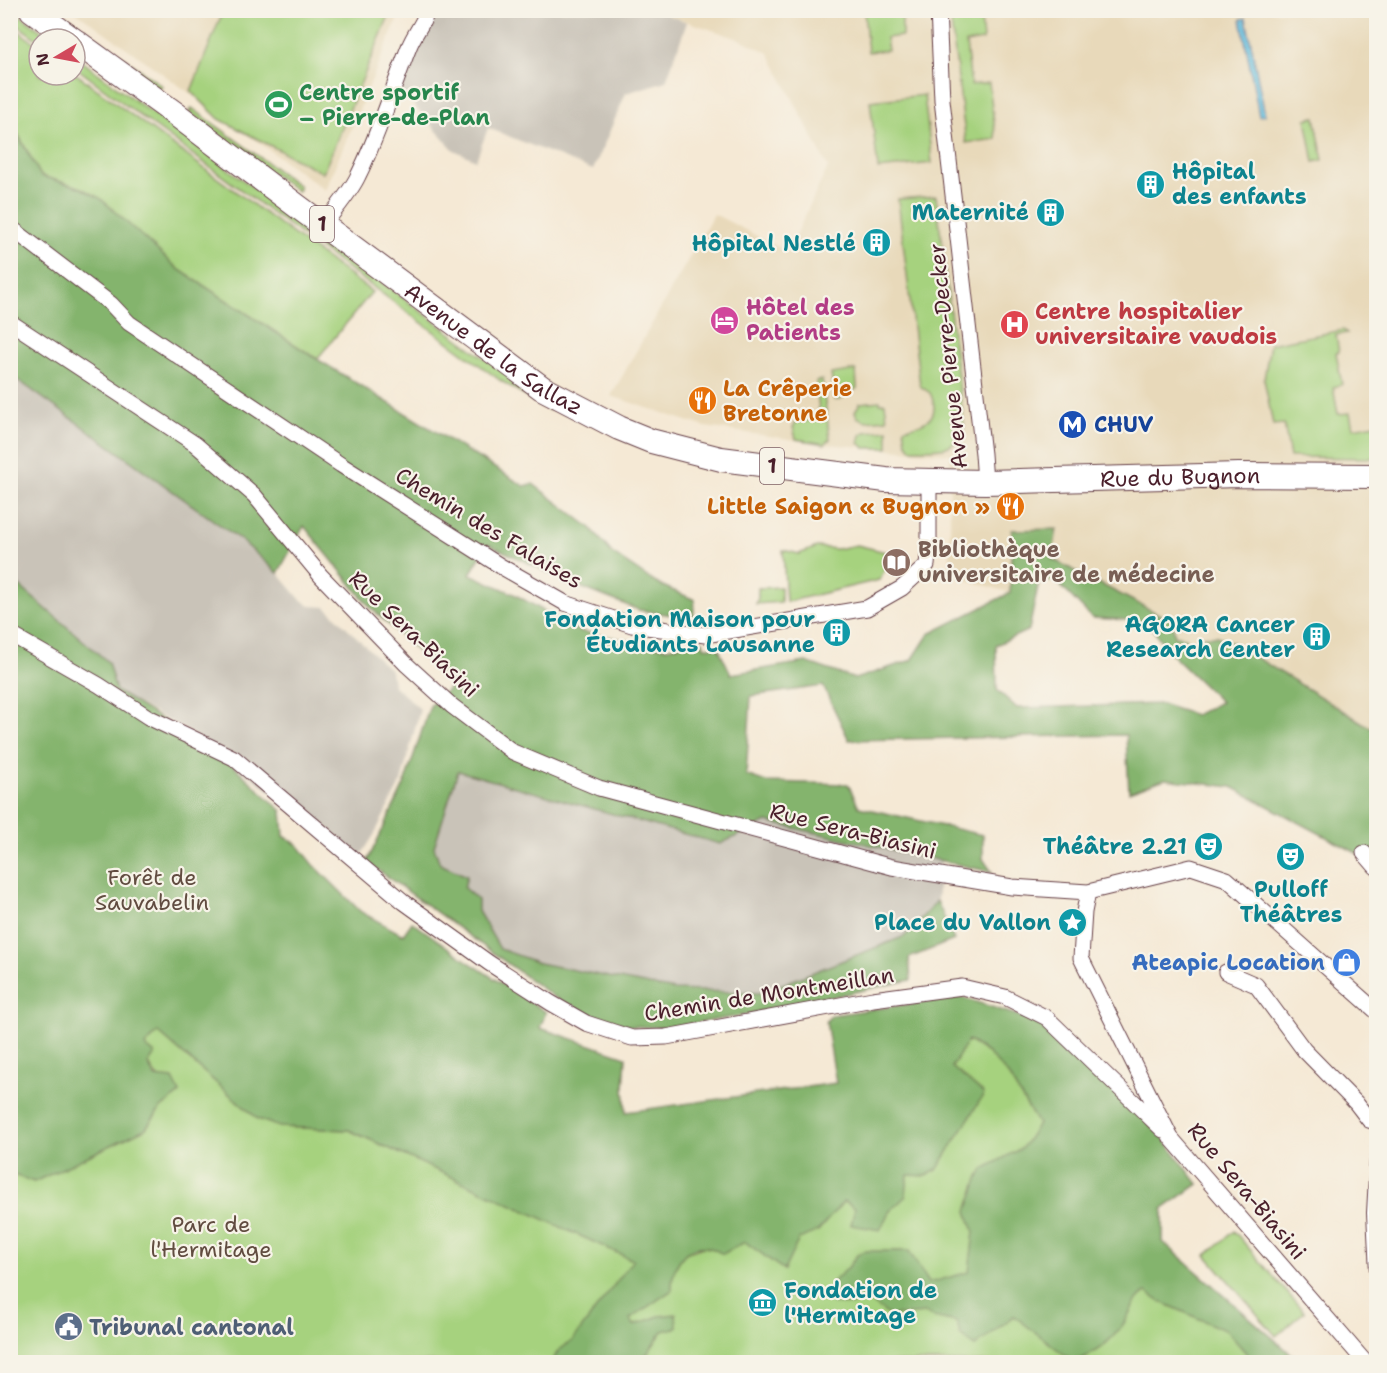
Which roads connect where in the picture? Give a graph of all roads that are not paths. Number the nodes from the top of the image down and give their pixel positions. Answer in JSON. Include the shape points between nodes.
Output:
{"nodes":[{"id":1,"x":32,"y":10,"type":"edge"},
{"id":2,"x":428,"y":10,"type":"edge"},
{"id":3,"x":938,"y":10,"type":"edge"},
{"id":4,"x":55,"y":27,"type":"edge"},
{"id":5,"x":87,"y":50,"type":"edge"},
{"id":6,"x":324,"y":225,"type":"junction"},
{"id":7,"x":10,"y":227,"type":"edge"},
{"id":8,"x":10,"y":322,"type":"edge"},
{"id":9,"x":1377,"y":476,"type":"edge"},
{"id":10,"x":929,"y":482,"type":"junction"},
{"id":11,"x":984,"y":482,"type":"junction"},
{"id":12,"x":10,"y":634,"type":"edge"},
{"id":13,"x":1364,"y":853,"type":"dead end"},
{"id":14,"x":1377,"y":867,"type":"edge"},
{"id":15,"x":1088,"y":892,"type":"junction"},
{"id":16,"x":1226,"y":972,"type":"dead end"},
{"id":17,"x":1377,"y":1011,"type":"edge"},
{"id":18,"x":1377,"y":1122,"type":"edge"},
{"id":19,"x":1171,"y":1138,"type":"junction"},
{"id":20,"x":1377,"y":1159,"type":"edge"},
{"id":21,"x":1377,"y":1273,"type":"edge"},
{"id":22,"x":1365,"y":1362,"type":"edge"}],
"edges":[{"from":1,"to":4,"type":"main road","name":"Avenue de la Sallaz","number":"1"},
{"from":2,"to":6,"type":"street","via":[[411,41],[357,178]]},
{"from":3,"to":11,"type":"street","name":"Avenue Pierre-Decker","via":[[942,100]]},
{"from":5,"to":6,"type":"main road","name":"Avenue de la Sallaz","number":"1"},
{"from":6,"to":10,"type":"main road","name":"Avenue de la Sallaz","number":"1","via":[[542,388],[619,428],[671,447],[721,459]]},
{"from":7,"to":10,"type":"street","name":"Chemin des Falaises","via":[[111,303],[129,323],[341,465],[565,603],[632,625],[705,635],[867,608],[902,588],[927,565]]},
{"from":8,"to":15,"type":"street","name":"Rue Sera-Biasini","via":[[195,444],[254,495],[321,576],[407,665],[452,706],[513,752],[610,791],[892,867],[996,885]]},
{"from":9,"to":11,"type":"main road","name":"Rue du Bugnon","number":"1","via":[[1239,475]]},
{"from":10,"to":11,"type":"main road","name":"Avenue de la Sallaz","number":"1"},
{"from":12,"to":19,"type":"street","name":"Chemin de Montmeillan","via":[[148,717],[234,758],[404,902],[489,963],[586,1023],[632,1038],[666,1037],[962,987],[1005,997],[1047,1018]]},
{"from":13,"to":14,"type":"street"},
{"from":15,"to":17,"type":"street","via":[[1191,867],[1227,879]]},
{"from":15,"to":19,"type":"street","name":"Rue Sera-Biasini","via":[[1081,958]]},
{"from":16,"to":18,"type":"street","via":[[1256,985],[1304,1050],[1369,1120]]},
{"from":19,"to":22,"type":"street","name":"Rue Sera-Biasini"},
{"from":20,"to":21,"type":"street","via":[[1373,1213]]}]}
